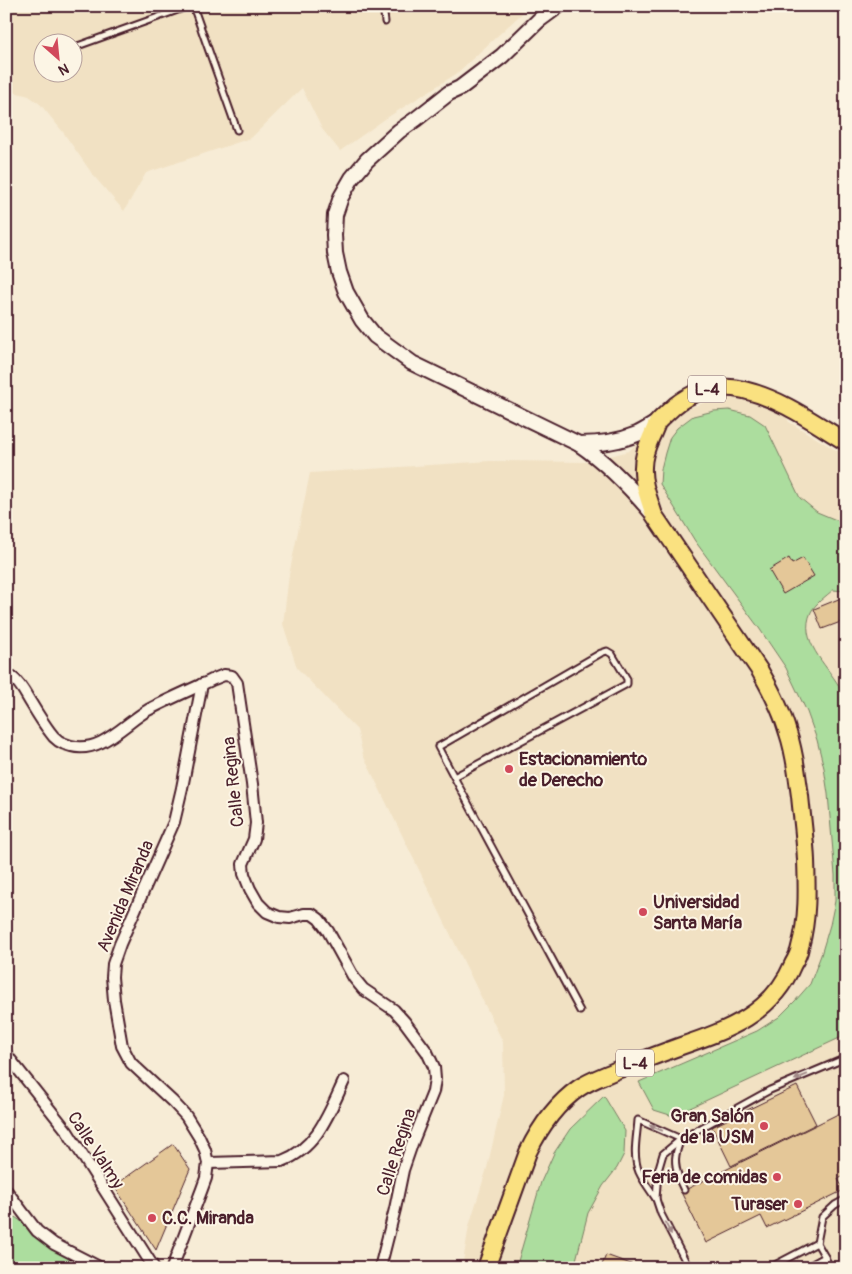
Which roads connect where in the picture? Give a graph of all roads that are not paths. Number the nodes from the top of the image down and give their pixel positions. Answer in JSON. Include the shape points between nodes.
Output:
{"nodes":[{"id":1,"x":191,"y":6,"type":"edge"},
{"id":2,"x":383,"y":6,"type":"edge"},
{"id":3,"x":558,"y":6,"type":"edge"},
{"id":4,"x":385,"y":22,"type":"dead end"},
{"id":5,"x":82,"y":44,"type":"edge"},
{"id":6,"x":237,"y":130,"type":"dead end"},
{"id":7,"x":658,"y":422,"type":"junction"},
{"id":8,"x":846,"y":442,"type":"edge"},
{"id":9,"x":579,"y":444,"type":"junction"},
{"id":10,"x":654,"y":515,"type":"junction"},
{"id":11,"x":6,"y":675,"type":"edge"},
{"id":12,"x":202,"y":684,"type":"junction"},
{"id":13,"x":454,"y":777,"type":"junction"},
{"id":14,"x":580,"y":1011,"type":"dead end"},
{"id":15,"x":6,"y":1054,"type":"edge"},
{"id":16,"x":846,"y":1058,"type":"edge"},
{"id":17,"x":344,"y":1081,"type":"dead end"},
{"id":18,"x":681,"y":1138,"type":"junction"},
{"id":19,"x":208,"y":1163,"type":"junction"},
{"id":20,"x":6,"y":1190,"type":"edge"},
{"id":21,"x":684,"y":1190,"type":"dead end"},
{"id":22,"x":656,"y":1199,"type":"junction"},
{"id":23,"x":846,"y":1199,"type":"edge"},
{"id":24,"x":817,"y":1243,"type":"junction"},
{"id":25,"x":825,"y":1258,"type":"junction"},
{"id":26,"x":101,"y":1268,"type":"edge"},
{"id":27,"x":154,"y":1268,"type":"edge"},
{"id":28,"x":172,"y":1268,"type":"edge"},
{"id":29,"x":380,"y":1268,"type":"edge"},
{"id":30,"x":486,"y":1268,"type":"edge"},
{"id":31,"x":690,"y":1268,"type":"edge"},
{"id":32,"x":769,"y":1268,"type":"edge"},
{"id":33,"x":805,"y":1268,"type":"edge"},
{"id":34,"x":830,"y":1268,"type":"edge"}],
"edges":[{"from":1,"to":5,"type":"lane"},
{"from":1,"to":6,"type":"lane"},
{"from":2,"to":4,"type":"lane"},
{"from":3,"to":9,"type":"main road","via":[[502,56],[399,131],[367,160],[341,197],[335,215],[334,235],[339,272],[346,292],[374,336],[412,363]]},
{"from":7,"to":8,"type":"main road","number":"L-4","via":[[694,393],[731,387],[792,408]]},
{"from":7,"to":9,"type":"main road","via":[[622,439]]},
{"from":7,"to":10,"type":"main road","number":"L-4","via":[[643,460],[645,487]]},
{"from":9,"to":10,"type":"main road","via":[[612,470]]},
{"from":10,"to":30,"type":"main road","number":"L-4","via":[[760,671],[788,731],[805,835],[808,891],[800,948],[781,986],[750,1016],[713,1035],[592,1081],[577,1089],[554,1110],[534,1138]]},
{"from":11,"to":12,"type":"street","name":"Calle Regina","via":[[20,685],[51,734],[65,745],[77,748],[102,742],[147,711]]},
{"from":12,"to":19,"type":"street","name":"Avenida Miranda","via":[[174,822],[120,944],[112,977],[122,1046],[131,1062],[186,1116],[199,1137]]},
{"from":12,"to":29,"type":"street","name":"Calle Regina","via":[[224,675],[232,676],[237,683],[256,823],[244,874],[258,903],[267,912],[279,916],[290,918],[312,914],[319,919],[354,978],[404,1021],[434,1067],[433,1092],[403,1170]]},
{"from":13,"to":13,"type":"lane","via":[[438,747],[601,653],[607,651],[612,654],[627,684]]},
{"from":13,"to":14,"type":"lane"},
{"from":15,"to":27,"type":"street","name":"Calle Valmy","via":[[67,1131]]},
{"from":16,"to":18,"type":"lane","one_way":true,"via":[[770,1090]]},
{"from":17,"to":19,"type":"street","via":[[317,1134],[292,1157],[282,1161]]},
{"from":18,"to":21,"type":"lane","via":[[676,1163]]},
{"from":18,"to":22,"type":"lane","via":[[663,1154]]},
{"from":18,"to":22,"type":"lane","one_way":true,"via":[[638,1120],[636,1162]]},
{"from":19,"to":28,"type":"street","via":[[206,1178]]},
{"from":20,"to":26,"type":"street","via":[[37,1231],[54,1244]]},
{"from":22,"to":31,"type":"lane","one_way":true},
{"from":23,"to":24,"type":"lane","via":[[822,1217]]},
{"from":24,"to":25,"type":"lane"},
{"from":24,"to":32,"type":"lane"},
{"from":25,"to":33,"type":"lane"},
{"from":25,"to":34,"type":"lane"}]}
